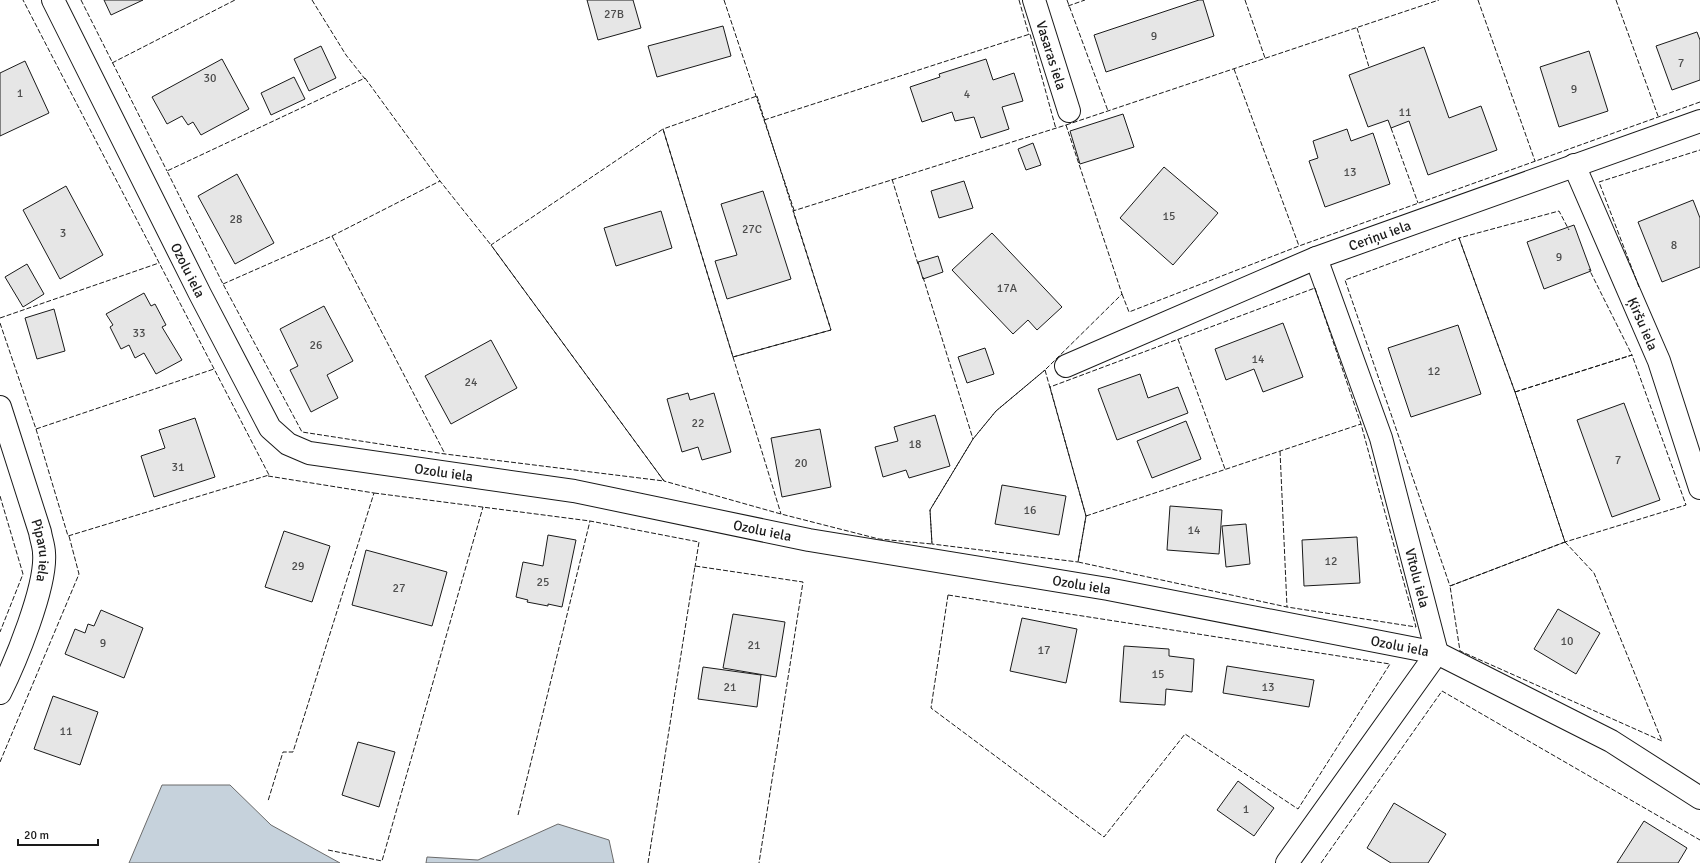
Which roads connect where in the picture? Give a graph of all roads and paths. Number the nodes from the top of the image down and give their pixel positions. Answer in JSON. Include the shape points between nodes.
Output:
{"nodes":[{"id":1,"x":52,"y":0,"type":"edge"},
{"id":2,"x":1034,"y":0,"type":"edge"},
{"id":3,"x":1069,"y":111,"type":"dead end"},
{"id":4,"x":1700,"y":121,"type":"edge"},
{"id":5,"x":1574,"y":165,"type":"junction"},
{"id":6,"x":1316,"y":258,"type":"junction"},
{"id":7,"x":1066,"y":366,"type":"dead end"},
{"id":8,"x":0,"y":407,"type":"edge"},
{"id":9,"x":1700,"y":488,"type":"edge"},
{"id":10,"x":1437,"y":653,"type":"junction"},
{"id":11,"x":0,"y":693,"type":"edge"},
{"id":12,"x":1700,"y":798,"type":"edge"},
{"id":13,"x":1287,"y":863,"type":"edge"}],
"edges":[{"from":1,"to":10,"type":"street","name":"Ozolu iela","via":[[196,288],[270,428],[288,444],[309,453],[574,491],[809,540],[1108,589]]},
{"from":2,"to":3,"type":"street","name":"Vasaras iela"},
{"from":4,"to":5,"type":"street","name":"Ceriņu iela"},
{"from":5,"to":6,"type":"street","name":"Ceriņu iela"},
{"from":5,"to":9,"type":"street","name":"Ķiršu iela","via":[[1659,361]]},
{"from":6,"to":7,"type":"street","name":"Ceriņu iela"},
{"from":6,"to":10,"type":"street","name":"Vītolu iela","via":[[1381,438]]},
{"from":8,"to":11,"type":"street","name":"Piparu iela","via":[[40,532],[44,554],[43,572],[32,614]]},
{"from":10,"to":12,"type":"street","name":"Ozolu iela","via":[[1611,741]]},
{"from":10,"to":13,"type":"street"}]}
